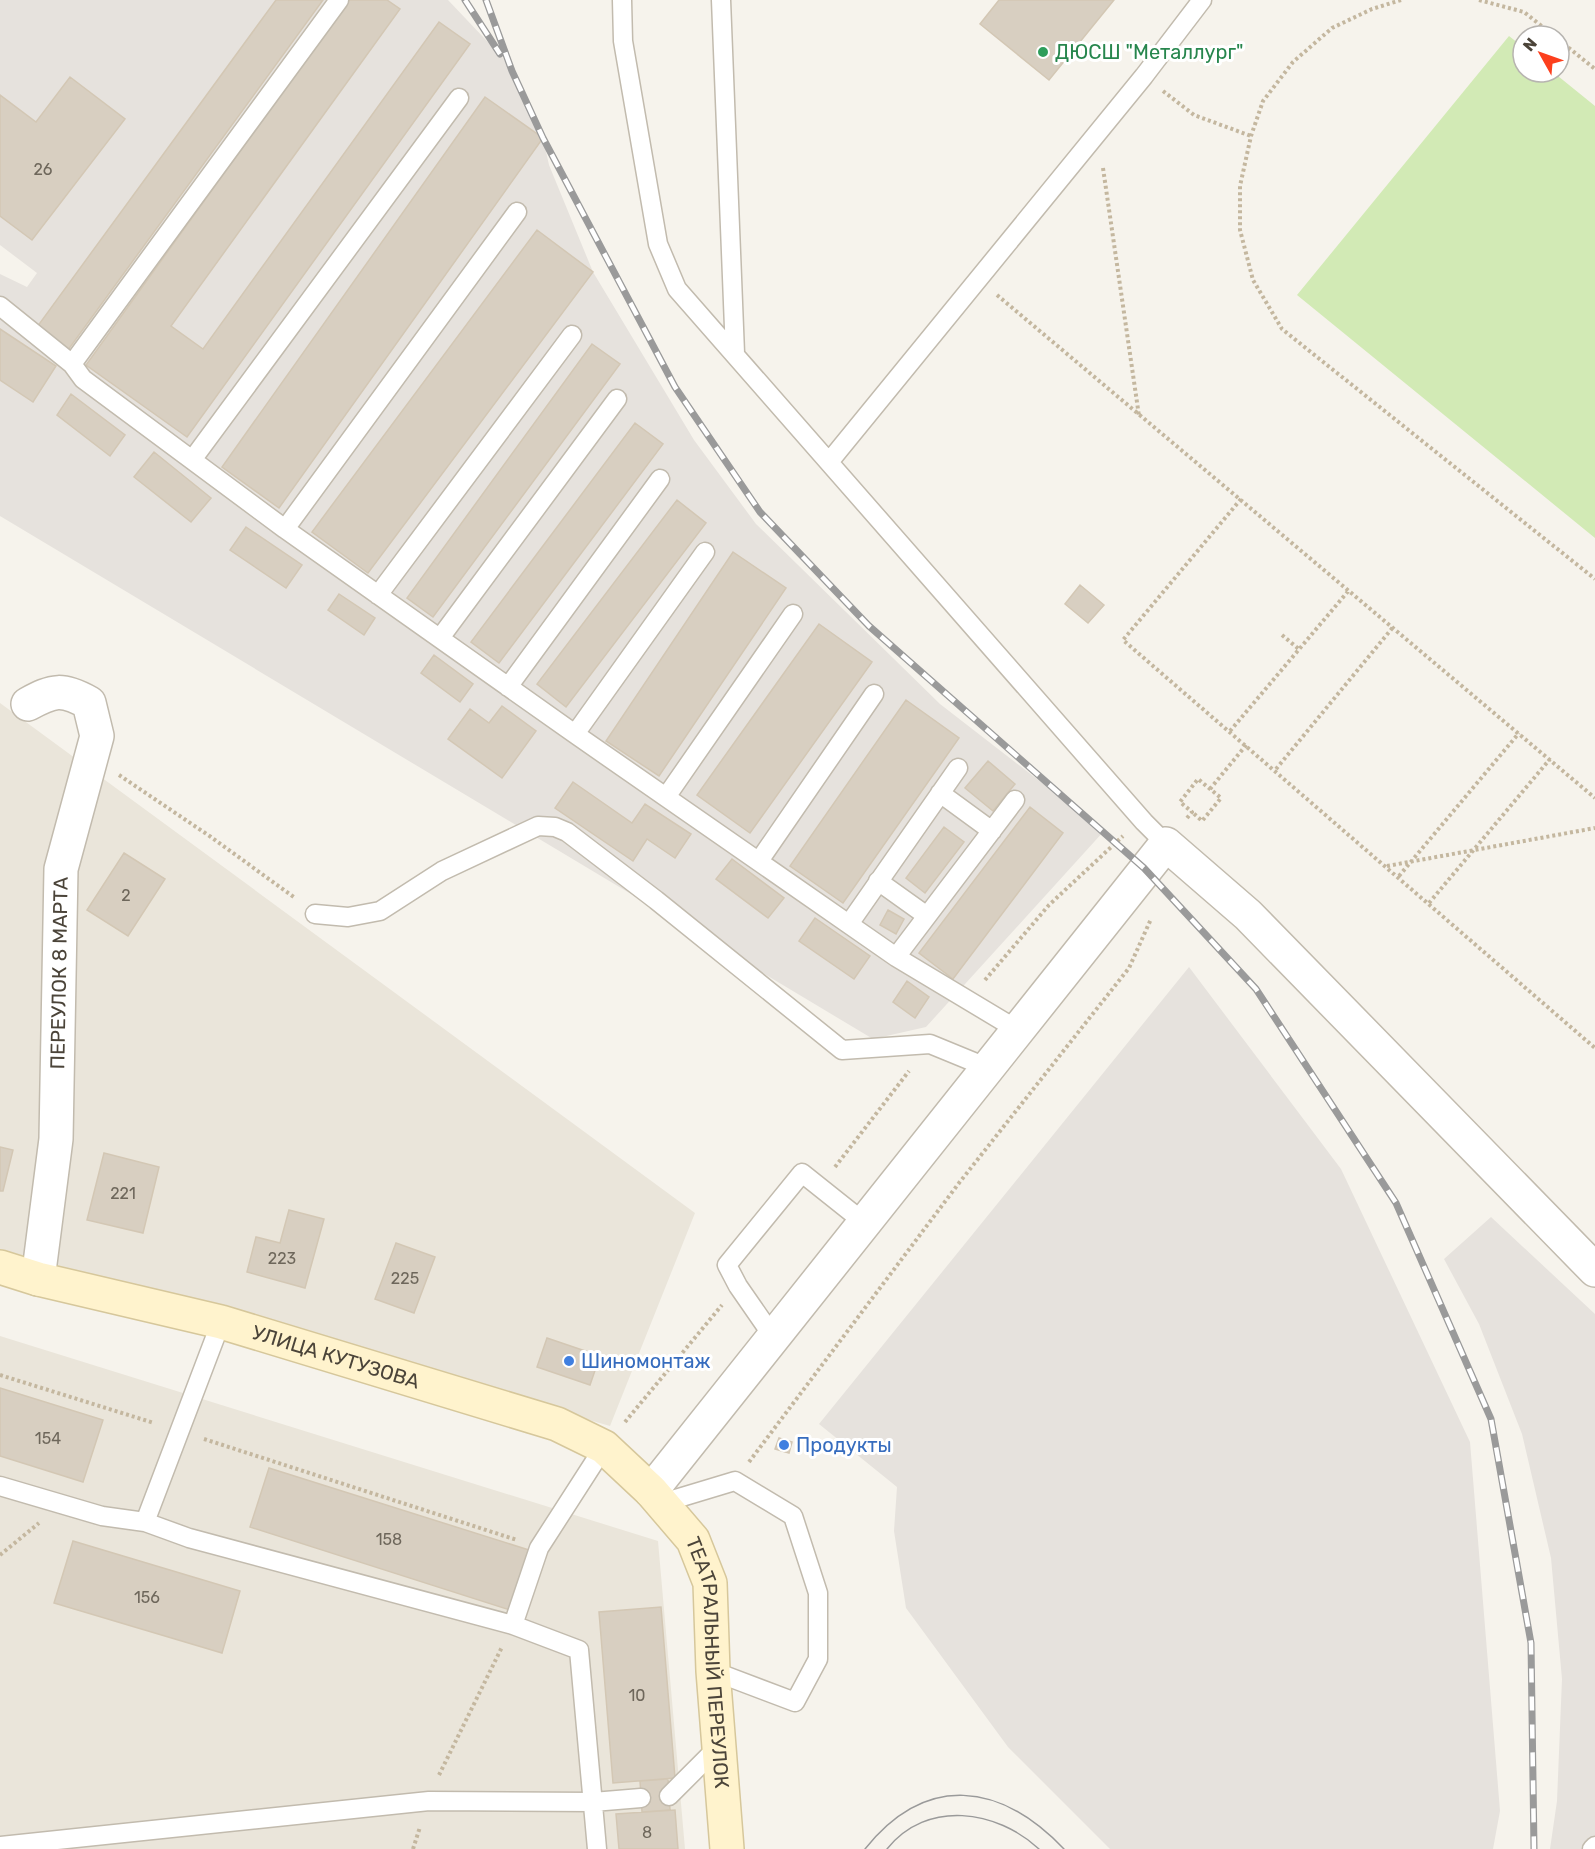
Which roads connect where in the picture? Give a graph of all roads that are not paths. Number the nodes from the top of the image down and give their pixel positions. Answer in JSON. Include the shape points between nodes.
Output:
{"nodes":[{"id":1,"x":339,"y":0,"type":"edge"},
{"id":2,"x":622,"y":0,"type":"edge"},
{"id":3,"x":720,"y":0,"type":"edge"},
{"id":4,"x":1202,"y":0,"type":"edge"},
{"id":5,"x":459,"y":98,"type":"dead end"},
{"id":6,"x":517,"y":212,"type":"dead end"},
{"id":7,"x":0,"y":306,"type":"edge"},
{"id":8,"x":572,"y":335,"type":"dead end"},
{"id":9,"x":735,"y":353,"type":"junction"},
{"id":10,"x":72,"y":364,"type":"junction"},
{"id":11,"x":617,"y":399,"type":"dead end"},
{"id":12,"x":192,"y":460,"type":"junction"},
{"id":13,"x":829,"y":462,"type":"junction"},
{"id":14,"x":660,"y":479,"type":"dead end"},
{"id":15,"x":285,"y":529,"type":"junction"},
{"id":16,"x":705,"y":552,"type":"dead end"},
{"id":17,"x":378,"y":594,"type":"junction"},
{"id":18,"x":793,"y":614,"type":"dead end"},
{"id":19,"x":440,"y":638,"type":"junction"},
{"id":20,"x":508,"y":687,"type":"junction"},
{"id":21,"x":874,"y":694,"type":"dead end"},
{"id":22,"x":28,"y":704,"type":"dead end"},
{"id":23,"x":575,"y":734,"type":"junction"},
{"id":24,"x":958,"y":768,"type":"dead end"},
{"id":25,"x":940,"y":793,"type":"junction"},
{"id":26,"x":666,"y":797,"type":"junction"},
{"id":27,"x":1015,"y":800,"type":"dead end"},
{"id":28,"x":992,"y":831,"type":"junction"},
{"id":29,"x":1155,"y":833,"type":"junction"},
{"id":30,"x":759,"y":861,"type":"junction"},
{"id":31,"x":878,"y":882,"type":"junction"},
{"id":32,"x":315,"y":914,"type":"road end"},
{"id":33,"x":927,"y":916,"type":"junction"},
{"id":34,"x":849,"y":924,"type":"junction"},
{"id":35,"x":896,"y":957,"type":"junction"},
{"id":36,"x":1016,"y":1029,"type":"junction"},
{"id":37,"x":986,"y":1067,"type":"junction"},
{"id":38,"x":866,"y":1224,"type":"junction"},
{"id":39,"x":0,"y":1268,"type":"edge"},
{"id":40,"x":1595,"y":1270,"type":"edge"},
{"id":41,"x":38,"y":1279,"type":"junction"},
{"id":42,"x":221,"y":1322,"type":"junction"},
{"id":43,"x":774,"y":1338,"type":"junction"},
{"id":44,"x":604,"y":1447,"type":"junction"},
{"id":45,"x":0,"y":1486,"type":"edge"},
{"id":46,"x":657,"y":1497,"type":"junction"},
{"id":47,"x":145,"y":1522,"type":"junction"},
{"id":48,"x":513,"y":1625,"type":"junction"},
{"id":49,"x":713,"y":1671,"type":"junction"},
{"id":50,"x":719,"y":1746,"type":"junction"},
{"id":51,"x":669,"y":1796,"type":"dead end"},
{"id":52,"x":641,"y":1798,"type":"dead end"},
{"id":53,"x":593,"y":1802,"type":"junction"},
{"id":54,"x":0,"y":1846,"type":"edge"},
{"id":55,"x":597,"y":1849,"type":"edge"},
{"id":56,"x":727,"y":1849,"type":"edge"}],
"edges":[{"from":1,"to":10,"type":"lane"},
{"from":2,"to":9,"type":"lane","via":[[622,41],[658,244],[677,289]]},
{"from":3,"to":9,"type":"lane"},
{"from":4,"to":13,"type":"lane"},
{"from":5,"to":12,"type":"lane"},
{"from":6,"to":15,"type":"lane"},
{"from":7,"to":10,"type":"lane"},
{"from":8,"to":17,"type":"lane"},
{"from":9,"to":13,"type":"lane"},
{"from":10,"to":12,"type":"lane","via":[[83,379]]},
{"from":11,"to":19,"type":"lane"},
{"from":12,"to":15,"type":"lane"},
{"from":13,"to":29,"type":"lane"},
{"from":14,"to":20,"type":"lane"},
{"from":15,"to":17,"type":"lane"},
{"from":16,"to":23,"type":"lane"},
{"from":17,"to":19,"type":"lane"},
{"from":18,"to":26,"type":"lane"},
{"from":19,"to":20,"type":"lane"},
{"from":20,"to":23,"type":"lane"},
{"from":21,"to":30,"type":"lane"},
{"from":22,"to":41,"type":"street","name":"ПЕРЕУЛОК 8 МАРТА","via":[[50,692],[70,693],[88,704],[97,736],[61,869],[56,1138]]},
{"from":23,"to":26,"type":"lane"},
{"from":24,"to":25,"type":"lane"},
{"from":25,"to":28,"type":"lane"},
{"from":25,"to":31,"type":"lane"},
{"from":26,"to":30,"type":"lane"},
{"from":27,"to":28,"type":"lane"},
{"from":28,"to":33,"type":"lane"},
{"from":29,"to":36,"type":"street"},
{"from":29,"to":40,"type":"street","via":[[1248,915]]},
{"from":30,"to":34,"type":"lane"},
{"from":31,"to":33,"type":"lane"},
{"from":31,"to":34,"type":"lane"},
{"from":32,"to":37,"type":"lane","via":[[348,917],[380,911],[442,871],[538,826],[555,827],[647,893],[842,1050],[930,1044]]},
{"from":33,"to":35,"type":"lane"},
{"from":34,"to":35,"type":"lane"},
{"from":35,"to":36,"type":"lane"},
{"from":36,"to":37,"type":"street"},
{"from":37,"to":38,"type":"street"},
{"from":38,"to":43,"type":"street"},
{"from":38,"to":43,"type":"lane","via":[[802,1173],[727,1265]]},
{"from":39,"to":41,"type":"main road","name":"УЛИЦА КУТУЗОВА"},
{"from":41,"to":42,"type":"main road","name":"УЛИЦА КУТУЗОВА"},
{"from":42,"to":44,"type":"main road","name":"УЛИЦА КУТУЗОВА","via":[[557,1424]]},
{"from":42,"to":47,"type":"lane"},
{"from":43,"to":46,"type":"street"},
{"from":44,"to":46,"type":"main road","name":"УЛИЦА КУТУЗОВА"},
{"from":44,"to":48,"type":"lane","via":[[539,1548]]},
{"from":45,"to":47,"type":"lane","via":[[102,1516]]},
{"from":46,"to":49,"type":"main road","name":"ТЕАТРАЛЬНЫЙ ПЕРЕУЛОК","via":[[693,1540],[710,1583]]},
{"from":46,"to":49,"type":"lane","via":[[735,1481],[793,1516],[818,1593],[818,1659],[795,1702]]},
{"from":47,"to":48,"type":"lane","via":[[189,1538]]},
{"from":48,"to":53,"type":"lane","via":[[579,1650]]},
{"from":49,"to":50,"type":"main road","name":"ТЕАТРАЛЬНЫЙ ПЕРЕУЛОК"},
{"from":50,"to":51,"type":"lane"},
{"from":50,"to":56,"type":"main road","name":"ТЕАТРАЛЬНЫЙ ПЕРЕУЛОК"},
{"from":52,"to":53,"type":"lane"},
{"from":53,"to":54,"type":"lane","via":[[429,1801]]},
{"from":53,"to":55,"type":"lane"}]}
